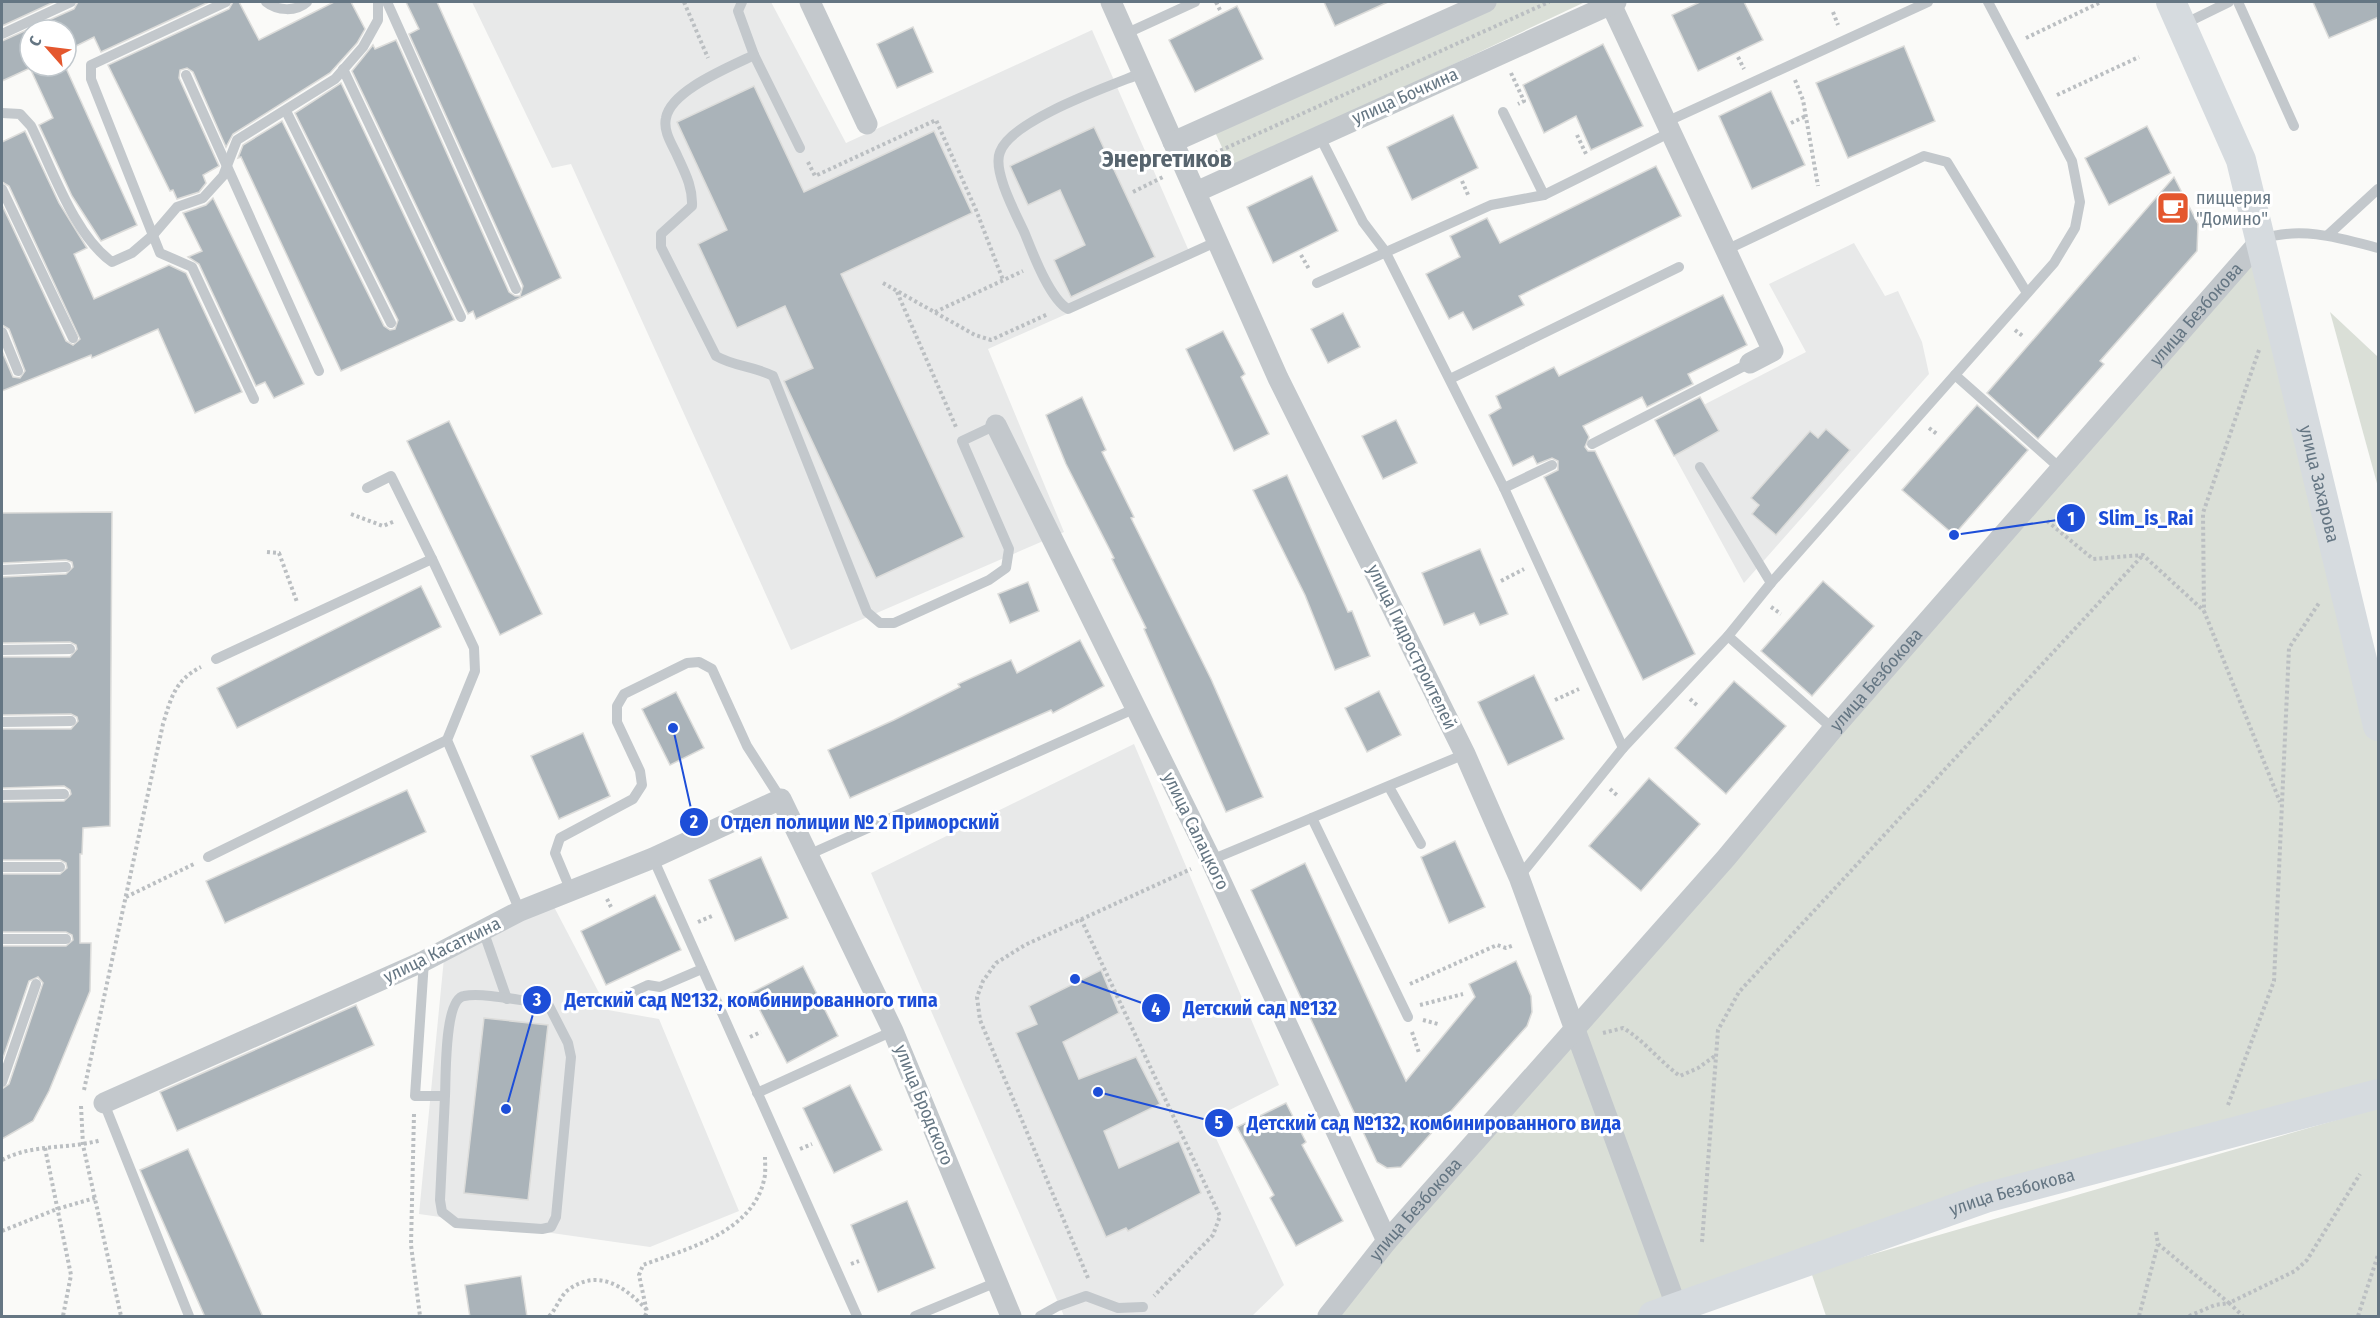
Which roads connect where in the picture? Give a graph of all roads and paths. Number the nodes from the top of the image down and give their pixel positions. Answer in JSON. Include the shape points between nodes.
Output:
{"nodes":[{"id":1,"x":71,"y":2,"type":"edge"},
{"id":2,"x":226,"y":2,"type":"edge"},
{"id":3,"x":266,"y":2,"type":"edge"},
{"id":4,"x":307,"y":2,"type":"edge"},
{"id":5,"x":378,"y":2,"type":"edge"},
{"id":6,"x":387,"y":2,"type":"edge"},
{"id":7,"x":684,"y":2,"type":"edge"},
{"id":8,"x":742,"y":2,"type":"edge"},
{"id":9,"x":810,"y":2,"type":"edge"},
{"id":10,"x":1111,"y":2,"type":"edge"},
{"id":11,"x":1196,"y":2,"type":"edge"},
{"id":12,"x":1216,"y":2,"type":"edge"},
{"id":13,"x":1486,"y":2,"type":"edge"},
{"id":14,"x":1549,"y":2,"type":"edge"},
{"id":15,"x":1612,"y":2,"type":"edge"},
{"id":16,"x":1928,"y":2,"type":"edge"},
{"id":17,"x":1988,"y":2,"type":"edge"},
{"id":18,"x":2101,"y":2,"type":"edge"},
{"id":19,"x":2229,"y":2,"type":"edge"},
{"id":20,"x":2238,"y":2,"type":"edge"},
{"id":21,"x":1220,"y":10,"type":"dead end"},
{"id":22,"x":2176,"y":13,"type":"edge"},
{"id":23,"x":2,"y":34,"type":"edge"},
{"id":24,"x":1125,"y":34,"type":"junction"},
{"id":25,"x":2013,"y":45,"type":"junction"},
{"id":26,"x":754,"y":55,"type":"junction"},
{"id":27,"x":2139,"y":57,"type":"dead end"},
{"id":28,"x":1789,"y":66,"type":"junction"},
{"id":29,"x":343,"y":69,"type":"junction"},
{"id":30,"x":1143,"y":73,"type":"junction"},
{"id":31,"x":186,"y":75,"type":"dead end"},
{"id":32,"x":715,"y":75,"type":"junction"},
{"id":33,"x":1516,"y":84,"type":"dead end"},
{"id":34,"x":1524,"y":102,"type":"dead end"},
{"id":35,"x":2042,"y":102,"type":"junction"},
{"id":36,"x":286,"y":111,"type":"junction"},
{"id":37,"x":1503,"y":112,"type":"dead end"},
{"id":38,"x":2,"y":113,"type":"edge"},
{"id":39,"x":1806,"y":116,"type":"junction"},
{"id":40,"x":1791,"y":123,"type":"dead end"},
{"id":41,"x":867,"y":124,"type":"dead end"},
{"id":42,"x":2294,"y":126,"type":"dead end"},
{"id":43,"x":1669,"y":128,"type":"junction"},
{"id":44,"x":1319,"y":135,"type":"junction"},
{"id":45,"x":1173,"y":142,"type":"junction"},
{"id":46,"x":1208,"y":146,"type":"dead end"},
{"id":47,"x":800,"y":148,"type":"joint"},
{"id":48,"x":1212,"y":154,"type":"junction"},
{"id":49,"x":227,"y":162,"type":"junction"},
{"id":50,"x":1195,"y":162,"type":"dead end"},
{"id":51,"x":1216,"y":164,"type":"dead end"},
{"id":52,"x":1171,"y":173,"type":"dead end"},
{"id":53,"x":2,"y":189,"type":"edge"},
{"id":54,"x":2379,"y":189,"type":"edge"},
{"id":55,"x":1133,"y":192,"type":"dead end"},
{"id":56,"x":1196,"y":192,"type":"junction"},
{"id":57,"x":1544,"y":195,"type":"junction"},
{"id":58,"x":1821,"y":205,"type":"junction"},
{"id":59,"x":2328,"y":235,"type":"junction"},
{"id":60,"x":153,"y":236,"type":"junction"},
{"id":61,"x":2262,"y":239,"type":"junction"},
{"id":62,"x":1218,"y":241,"type":"junction"},
{"id":63,"x":2379,"y":248,"type":"edge"},
{"id":64,"x":1726,"y":250,"type":"junction"},
{"id":65,"x":1385,"y":251,"type":"junction"},
{"id":66,"x":1678,"y":267,"type":"dead end"},
{"id":67,"x":883,"y":283,"type":"dead end"},
{"id":68,"x":1317,"y":283,"type":"dead end"},
{"id":69,"x":516,"y":288,"type":"dead end"},
{"id":70,"x":897,"y":292,"type":"junction"},
{"id":71,"x":2027,"y":293,"type":"junction"},
{"id":72,"x":1064,"y":307,"type":"junction"},
{"id":73,"x":934,"y":312,"type":"junction"},
{"id":74,"x":461,"y":317,"type":"dead end"},
{"id":75,"x":391,"y":323,"type":"dead end"},
{"id":76,"x":2,"y":332,"type":"edge"},
{"id":77,"x":73,"y":338,"type":"dead end"},
{"id":78,"x":2260,"y":347,"type":"dead end"},
{"id":79,"x":1750,"y":363,"type":"joint"},
{"id":80,"x":18,"y":371,"type":"dead end"},
{"id":81,"x":319,"y":371,"type":"dead end"},
{"id":82,"x":1955,"y":375,"type":"junction"},
{"id":83,"x":1449,"y":379,"type":"junction"},
{"id":84,"x":254,"y":399,"type":"dead end"},
{"id":85,"x":996,"y":425,"type":"joint"},
{"id":86,"x":962,"y":441,"type":"junction"},
{"id":87,"x":1592,"y":444,"type":"dead end"},
{"id":88,"x":1552,"y":465,"type":"dead end"},
{"id":89,"x":1700,"y":467,"type":"dead end"},
{"id":90,"x":2061,"y":469,"type":"junction"},
{"id":91,"x":367,"y":488,"type":"dead end"},
{"id":92,"x":1504,"y":488,"type":"junction"},
{"id":93,"x":351,"y":514,"type":"dead end"},
{"id":94,"x":2047,"y":521,"type":"dead end"},
{"id":95,"x":383,"y":526,"type":"dead end"},
{"id":96,"x":267,"y":552,"type":"dead end"},
{"id":97,"x":2143,"y":555,"type":"junction"},
{"id":98,"x":432,"y":559,"type":"junction"},
{"id":99,"x":1538,"y":562,"type":"junction"},
{"id":100,"x":66,"y":567,"type":"dead end"},
{"id":101,"x":2,"y":570,"type":"edge"},
{"id":102,"x":1500,"y":581,"type":"dead end"},
{"id":103,"x":1771,"y":583,"type":"junction"},
{"id":104,"x":2321,"y":599,"type":"dead end"},
{"id":105,"x":2204,"y":611,"type":"junction"},
{"id":106,"x":303,"y":619,"type":"junction"},
{"id":107,"x":1728,"y":636,"type":"junction"},
{"id":108,"x":70,"y":649,"type":"dead end"},
{"id":109,"x":2,"y":650,"type":"edge"},
{"id":110,"x":216,"y":659,"type":"joint"},
{"id":111,"x":1593,"y":683,"type":"junction"},
{"id":112,"x":1555,"y":700,"type":"dead end"},
{"id":113,"x":1136,"y":708,"type":"junction"},
{"id":114,"x":71,"y":721,"type":"dead end"},
{"id":115,"x":2,"y":722,"type":"edge"},
{"id":116,"x":2379,"y":726,"type":"edge"},
{"id":117,"x":1833,"y":729,"type":"junction"},
{"id":118,"x":447,"y":740,"type":"junction"},
{"id":119,"x":1623,"y":748,"type":"junction"},
{"id":120,"x":1465,"y":754,"type":"junction"},
{"id":121,"x":1389,"y":787,"type":"junction"},
{"id":122,"x":63,"y":794,"type":"dead end"},
{"id":123,"x":2,"y":795,"type":"edge"},
{"id":124,"x":781,"y":799,"type":"junction"},
{"id":125,"x":2282,"y":805,"type":"junction"},
{"id":126,"x":1312,"y":818,"type":"junction"},
{"id":127,"x":1421,"y":844,"type":"dead end"},
{"id":128,"x":808,"y":855,"type":"junction"},
{"id":129,"x":208,"y":857,"type":"joint"},
{"id":130,"x":653,"y":858,"type":"junction"},
{"id":131,"x":1211,"y":860,"type":"junction"},
{"id":132,"x":2,"y":867,"type":"edge"},
{"id":133,"x":60,"y":867,"type":"dead end"},
{"id":134,"x":1519,"y":877,"type":"junction"},
{"id":135,"x":571,"y":891,"type":"junction"},
{"id":136,"x":126,"y":897,"type":"junction"},
{"id":137,"x":520,"y":911,"type":"junction"},
{"id":138,"x":1081,"y":919,"type":"junction"},
{"id":139,"x":483,"y":930,"type":"junction"},
{"id":140,"x":2,"y":939,"type":"edge"},
{"id":141,"x":66,"y":939,"type":"dead end"},
{"id":142,"x":1514,"y":945,"type":"dead end"},
{"id":143,"x":424,"y":961,"type":"junction"},
{"id":144,"x":702,"y":969,"type":"junction"},
{"id":145,"x":36,"y":984,"type":"dead end"},
{"id":146,"x":1395,"y":990,"type":"junction"},
{"id":147,"x":507,"y":999,"type":"junction"},
{"id":148,"x":611,"y":1002,"type":"dead end"},
{"id":149,"x":1407,"y":1017,"type":"dead end"},
{"id":150,"x":1575,"y":1027,"type":"junction"},
{"id":151,"x":893,"y":1031,"type":"junction"},
{"id":152,"x":1603,"y":1033,"type":"dead end"},
{"id":153,"x":1716,"y":1054,"type":"junction"},
{"id":154,"x":2,"y":1082,"type":"edge"},
{"id":155,"x":757,"y":1093,"type":"junction"},
{"id":156,"x":2379,"y":1094,"type":"edge"},
{"id":157,"x":415,"y":1096,"type":"junction"},
{"id":158,"x":445,"y":1096,"type":"junction"},
{"id":159,"x":104,"y":1102,"type":"joint"},
{"id":160,"x":2217,"y":1137,"type":"junction"},
{"id":161,"x":83,"y":1145,"type":"junction"},
{"id":162,"x":762,"y":1146,"type":"dead end"},
{"id":163,"x":45,"y":1148,"type":"junction"},
{"id":164,"x":2,"y":1160,"type":"edge"},
{"id":165,"x":2360,"y":1174,"type":"dead end"},
{"id":166,"x":95,"y":1198,"type":"junction"},
{"id":167,"x":57,"y":1209,"type":"junction"},
{"id":168,"x":2,"y":1231,"type":"edge"},
{"id":169,"x":2156,"y":1232,"type":"dead end"},
{"id":170,"x":1387,"y":1241,"type":"junction"},
{"id":171,"x":1702,"y":1242,"type":"dead end"},
{"id":172,"x":2158,"y":1244,"type":"junction"},
{"id":173,"x":2379,"y":1255,"type":"edge"},
{"id":174,"x":997,"y":1282,"type":"junction"},
{"id":175,"x":1098,"y":1299,"type":"junction"},
{"id":176,"x":2229,"y":1303,"type":"junction"},
{"id":177,"x":1143,"y":1307,"type":"joint"},
{"id":178,"x":646,"y":1310,"type":"junction"},
{"id":179,"x":1665,"y":1312,"type":"edge"},
{"id":180,"x":63,"y":1317,"type":"edge"},
{"id":181,"x":121,"y":1317,"type":"edge"},
{"id":182,"x":189,"y":1317,"type":"edge"},
{"id":183,"x":420,"y":1317,"type":"edge"},
{"id":184,"x":549,"y":1317,"type":"edge"},
{"id":185,"x":645,"y":1317,"type":"edge"},
{"id":186,"x":857,"y":1317,"type":"edge"},
{"id":187,"x":915,"y":1317,"type":"edge"},
{"id":188,"x":1011,"y":1317,"type":"edge"},
{"id":189,"x":1040,"y":1317,"type":"edge"},
{"id":190,"x":1328,"y":1317,"type":"edge"},
{"id":191,"x":2139,"y":1317,"type":"edge"},
{"id":192,"x":2189,"y":1317,"type":"edge"},
{"id":193,"x":2243,"y":1317,"type":"edge"},
{"id":194,"x":2358,"y":1317,"type":"edge"}],
"edges":[{"from":1,"to":23,"type":"lane"},
{"from":2,"to":60,"type":"lane","via":[[91,65],[91,79]]},
{"from":3,"to":4,"type":"lane","via":[[284,9],[301,7]]},
{"from":5,"to":29,"type":"lane","via":[[378,20],[363,47]]},
{"from":6,"to":69,"type":"lane"},
{"from":7,"to":32,"type":"path"},
{"from":8,"to":26,"type":"lane","via":[[738,11]]},
{"from":9,"to":41,"type":"street"},
{"from":10,"to":24,"type":"street","name":"улица Гидростроителей"},
{"from":11,"to":24,"type":"lane"},
{"from":12,"to":21,"type":"path"},
{"from":13,"to":45,"type":"street"},
{"from":14,"to":48,"type":"path"},
{"from":15,"to":43,"type":"street"},
{"from":15,"to":44,"type":"street","name":"улица Бочкина"},
{"from":16,"to":28,"type":"lane"},
{"from":17,"to":25,"type":"lane"},
{"from":18,"to":25,"type":"path"},
{"from":19,"to":22,"type":"lane"},
{"from":20,"to":42,"type":"lane"},
{"from":22,"to":61,"type":"street","via":[[2241,160]]},
{"from":24,"to":30,"type":"street","name":"улица Гидростроителей"},
{"from":25,"to":35,"type":"lane"},
{"from":26,"to":32,"type":"lane"},
{"from":26,"to":47,"type":"lane"},
{"from":27,"to":35,"type":"path"},
{"from":28,"to":39,"type":"path"},
{"from":28,"to":43,"type":"lane"},
{"from":29,"to":36,"type":"lane","via":[[335,79]]},
{"from":29,"to":74,"type":"lane"},
{"from":30,"to":45,"type":"street","name":"улица Гидростроителей"},
{"from":30,"to":72,"type":"lane","via":[[1038,118],[1014,132],[999,153],[1000,175],[1033,255]]},
{"from":31,"to":49,"type":"lane"},
{"from":32,"to":86,"type":"lane","via":[[687,90],[670,107],[665,120],[668,137],[693,189],[692,206],[661,234],[661,247],[716,356],[732,365],[761,369],[773,376],[867,612],[880,622],[894,623],[989,580],[1006,568],[1009,549]]},
{"from":33,"to":34,"type":"path"},
{"from":35,"to":71,"type":"lane","via":[[2072,161],[2080,202],[2075,228],[2054,263]]},
{"from":36,"to":49,"type":"lane","via":[[237,140]]},
{"from":36,"to":75,"type":"lane"},
{"from":37,"to":57,"type":"lane"},
{"from":38,"to":60,"type":"lane","via":[[20,114],[31,126],[97,251],[112,262],[132,253]]},
{"from":39,"to":40,"type":"path"},
{"from":39,"to":58,"type":"path"},
{"from":43,"to":57,"type":"lane"},
{"from":43,"to":64,"type":"street"},
{"from":44,"to":56,"type":"street","name":"улица Бочкина"},
{"from":44,"to":65,"type":"lane","via":[[1363,222]]},
{"from":45,"to":56,"type":"street","name":"улица Гидростроителей"},
{"from":46,"to":48,"type":"path"},
{"from":47,"to":73,"type":"path","via":[[815,176],[936,120],[1003,280]]},
{"from":48,"to":50,"type":"path"},
{"from":48,"to":51,"type":"path"},
{"from":49,"to":60,"type":"lane","via":[[223,176],[203,198],[177,207]]},
{"from":49,"to":81,"type":"lane"},
{"from":52,"to":55,"type":"path"},
{"from":53,"to":77,"type":"lane"},
{"from":54,"to":59,"type":"lane"},
{"from":56,"to":62,"type":"street","name":"улица Гидростроителей"},
{"from":57,"to":65,"type":"lane","via":[[1491,205]]},
{"from":58,"to":64,"type":"lane"},
{"from":58,"to":71,"type":"lane","via":[[1924,156],[1947,162]]},
{"from":59,"to":61,"type":"lane","via":[[2282,232]]},
{"from":59,"to":63,"type":"lane"},
{"from":60,"to":84,"type":"lane","via":[[160,253],[192,267]]},
{"from":61,"to":90,"type":"street","name":"улица Безбокова"},
{"from":61,"to":116,"type":"street","name":"улица Захарова"},
{"from":62,"to":72,"type":"lane","via":[[1068,309]]},
{"from":62,"to":120,"type":"street","name":"улица Гидростроителей","via":[[1278,378]]},
{"from":64,"to":79,"type":"street","via":[[1773,351]]},
{"from":65,"to":68,"type":"lane"},
{"from":65,"to":83,"type":"lane"},
{"from":66,"to":83,"type":"lane"},
{"from":67,"to":70,"type":"path"},
{"from":70,"to":73,"type":"path"},
{"from":70,"to":86,"type":"path"},
{"from":71,"to":82,"type":"lane"},
{"from":72,"to":73,"type":"path","via":[[991,339],[975,335]]},
{"from":76,"to":80,"type":"lane"},
{"from":78,"to":105,"type":"path","via":[[2203,513]]},
{"from":79,"to":87,"type":"lane"},
{"from":82,"to":90,"type":"lane"},
{"from":82,"to":103,"type":"lane"},
{"from":83,"to":92,"type":"lane"},
{"from":85,"to":86,"type":"lane"},
{"from":85,"to":113,"type":"street","name":"улица Салацкого"},
{"from":88,"to":92,"type":"lane"},
{"from":89,"to":103,"type":"lane"},
{"from":90,"to":117,"type":"street","name":"улица Безбокова"},
{"from":91,"to":98,"type":"lane","via":[[392,476]]},
{"from":92,"to":99,"type":"lane"},
{"from":93,"to":95,"type":"path"},
{"from":94,"to":97,"type":"path","via":[[2093,559]]},
{"from":96,"to":106,"type":"path","via":[[279,553]]},
{"from":97,"to":105,"type":"path"},
{"from":97,"to":153,"type":"path","via":[[1739,992],[1718,1030]]},
{"from":98,"to":106,"type":"lane"},
{"from":98,"to":118,"type":"lane","via":[[474,648],[475,671]]},
{"from":99,"to":102,"type":"path"},
{"from":99,"to":111,"type":"lane"},
{"from":100,"to":101,"type":"lane"},
{"from":103,"to":107,"type":"lane"},
{"from":104,"to":125,"type":"path","via":[[2289,648]]},
{"from":105,"to":125,"type":"path"},
{"from":106,"to":110,"type":"lane"},
{"from":107,"to":117,"type":"lane"},
{"from":107,"to":119,"type":"lane"},
{"from":108,"to":109,"type":"lane"},
{"from":110,"to":136,"type":"path","via":[[185,675],[172,696]]},
{"from":111,"to":112,"type":"path"},
{"from":111,"to":119,"type":"lane"},
{"from":113,"to":128,"type":"lane"},
{"from":113,"to":131,"type":"street","name":"улица Салацкого"},
{"from":114,"to":115,"type":"lane"},
{"from":117,"to":150,"type":"street","name":"улица Безбокова","via":[[1726,858]]},
{"from":118,"to":129,"type":"lane"},
{"from":118,"to":137,"type":"lane"},
{"from":119,"to":134,"type":"lane"},
{"from":120,"to":121,"type":"lane"},
{"from":120,"to":134,"type":"street","name":"улица Гидростроителей"},
{"from":121,"to":126,"type":"lane"},
{"from":121,"to":127,"type":"lane"},
{"from":122,"to":123,"type":"lane"},
{"from":124,"to":128,"type":"street","name":"улица Бродского"},
{"from":124,"to":130,"type":"street","name":"улица Касаткина"},
{"from":124,"to":135,"type":"lane","via":[[747,746],[712,669],[699,662],[687,663],[624,694],[616,706],[617,722],[640,771],[642,785],[633,799],[560,838],[555,853]]},
{"from":125,"to":160,"type":"path","via":[[2274,981]]},
{"from":126,"to":131,"type":"lane"},
{"from":126,"to":146,"type":"lane"},
{"from":128,"to":151,"type":"street","name":"улица Бродского"},
{"from":129,"to":136,"type":"path"},
{"from":130,"to":135,"type":"street","name":"улица Касаткина"},
{"from":130,"to":144,"type":"lane"},
{"from":131,"to":138,"type":"path"},
{"from":131,"to":170,"type":"street","name":"улица Салацкого"},
{"from":132,"to":133,"type":"lane"},
{"from":134,"to":150,"type":"street","name":"улица Гидростроителей"},
{"from":135,"to":137,"type":"street","name":"улица Касаткина"},
{"from":136,"to":161,"type":"path","via":[[80,1110]]},
{"from":137,"to":139,"type":"street","name":"улица Касаткина"},
{"from":138,"to":175,"type":"path","via":[[996,963],[982,981],[977,998],[980,1020]]},
{"from":138,"to":177,"type":"path","via":[[1220,1216],[1213,1235]]},
{"from":139,"to":143,"type":"street","name":"улица Касаткина"},
{"from":139,"to":147,"type":"lane"},
{"from":140,"to":141,"type":"lane"},
{"from":142,"to":146,"type":"path","via":[[1497,945]]},
{"from":143,"to":157,"type":"lane"},
{"from":143,"to":159,"type":"street","name":"улица Касаткина"},
{"from":144,"to":148,"type":"lane","via":[[660,987],[648,985]]},
{"from":144,"to":155,"type":"lane"},
{"from":145,"to":154,"type":"lane"},
{"from":146,"to":149,"type":"lane"},
{"from":147,"to":158,"type":"lane","via":[[463,996],[456,1000],[450,1014]]},
{"from":147,"to":158,"type":"lane","via":[[548,1004],[571,1057],[556,1217],[551,1227],[456,1223],[442,1212]]},
{"from":150,"to":170,"type":"street","name":"улица Безбокова"},
{"from":150,"to":179,"type":"street","name":"улица Гидростроителей"},
{"from":151,"to":155,"type":"lane"},
{"from":151,"to":174,"type":"street","name":"улица Бродского"},
{"from":152,"to":153,"type":"path","via":[[1623,1028],[1680,1076]]},
{"from":153,"to":171,"type":"path"},
{"from":155,"to":186,"type":"lane"},
{"from":156,"to":160,"type":"street","name":"улица Безбокова"},
{"from":157,"to":158,"type":"lane"},
{"from":157,"to":183,"type":"path","via":[[411,1245]]},
{"from":159,"to":182,"type":"lane"},
{"from":160,"to":179,"type":"street","name":"улица Безбокова","via":[[1985,1198]]},
{"from":161,"to":163,"type":"path"},
{"from":161,"to":166,"type":"path"},
{"from":162,"to":178,"type":"path","via":[[764,1181],[746,1215],[705,1242],[643,1265],[639,1275]]},
{"from":163,"to":164,"type":"path","via":[[21,1149]]},
{"from":163,"to":167,"type":"path"},
{"from":165,"to":176,"type":"path","via":[[2307,1260],[2295,1271]]},
{"from":166,"to":167,"type":"path"},
{"from":166,"to":181,"type":"path"},
{"from":167,"to":168,"type":"path"},
{"from":167,"to":180,"type":"path","via":[[71,1275]]},
{"from":169,"to":172,"type":"path"},
{"from":170,"to":190,"type":"street","name":"улица Безбокова"},
{"from":172,"to":176,"type":"path"},
{"from":172,"to":191,"type":"path"},
{"from":173,"to":194,"type":"path"},
{"from":174,"to":187,"type":"lane"},
{"from":174,"to":188,"type":"street","name":"улица Бродского"},
{"from":175,"to":177,"type":"lane","via":[[1118,1308]]},
{"from":175,"to":189,"type":"lane","via":[[1086,1296]]},
{"from":176,"to":192,"type":"path"},
{"from":176,"to":193,"type":"path"},
{"from":178,"to":184,"type":"path","via":[[627,1290],[591,1279],[566,1291]]},
{"from":178,"to":185,"type":"path"}]}
